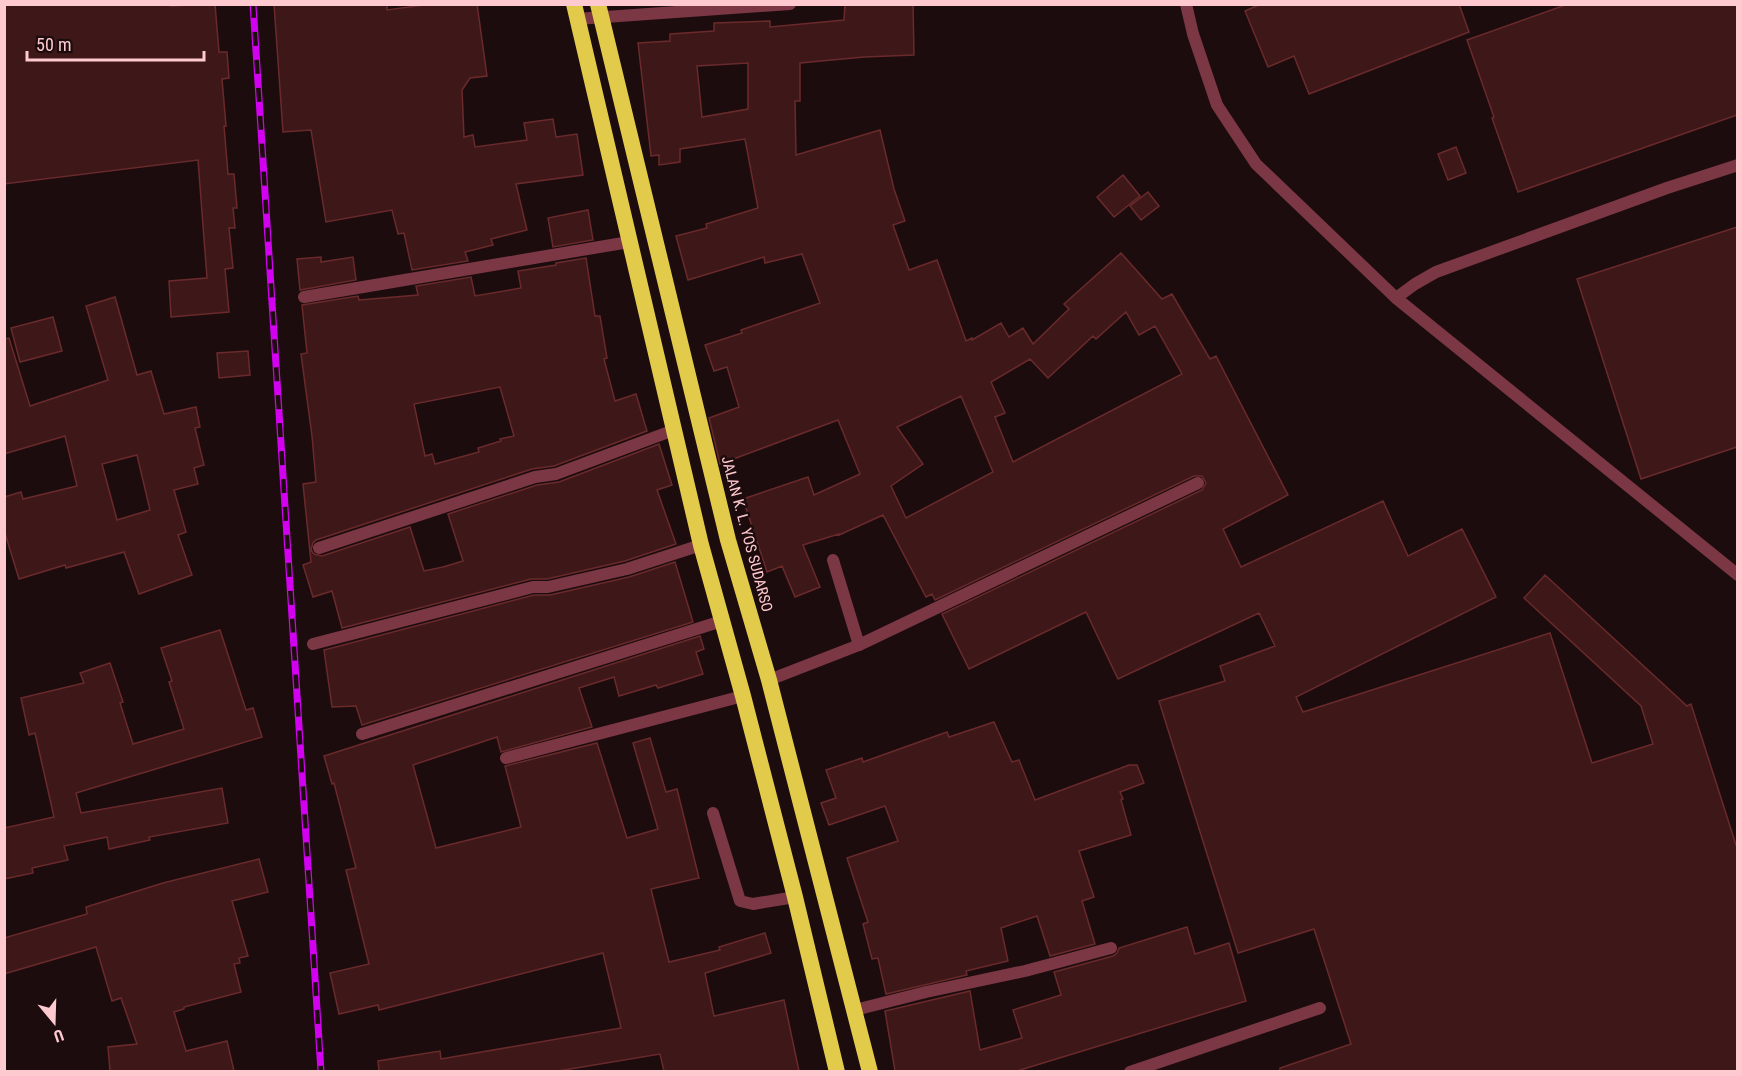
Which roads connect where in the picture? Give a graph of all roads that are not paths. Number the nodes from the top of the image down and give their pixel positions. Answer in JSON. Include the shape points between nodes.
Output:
{"nodes":[{"id":1,"x":790,"y":4,"type":"edge"},
{"id":2,"x":1185,"y":4,"type":"edge"},
{"id":3,"x":599,"y":11,"type":"edge"},
{"id":4,"x":576,"y":12,"type":"edge"},
{"id":5,"x":1737,"y":165,"type":"edge"},
{"id":6,"x":629,"y":242,"type":"junction"},
{"id":7,"x":304,"y":297,"type":"dead end"},
{"id":8,"x":1396,"y":298,"type":"junction"},
{"id":9,"x":674,"y":430,"type":"junction"},
{"id":10,"x":1198,"y":483,"type":"dead end"},
{"id":11,"x":701,"y":545,"type":"junction"},
{"id":12,"x":319,"y":548,"type":"dead end"},
{"id":13,"x":833,"y":560,"type":"dead end"},
{"id":14,"x":1737,"y":575,"type":"edge"},
{"id":15,"x":722,"y":621,"type":"junction"},
{"id":16,"x":313,"y":644,"type":"dead end"},
{"id":17,"x":859,"y":645,"type":"junction"},
{"id":18,"x":769,"y":680,"type":"junction"},
{"id":19,"x":743,"y":696,"type":"junction"},
{"id":20,"x":362,"y":734,"type":"dead end"},
{"id":21,"x":506,"y":758,"type":"dead end"},
{"id":22,"x":713,"y":813,"type":"dead end"},
{"id":23,"x":795,"y":897,"type":"junction"},
{"id":24,"x":1111,"y":948,"type":"dead end"},
{"id":25,"x":1320,"y":1008,"type":"dead end"},
{"id":26,"x":855,"y":1010,"type":"junction"},
{"id":27,"x":837,"y":1071,"type":"edge"},
{"id":28,"x":870,"y":1071,"type":"edge"},
{"id":29,"x":1130,"y":1071,"type":"edge"}],
"edges":[{"from":1,"to":3,"type":"street"},
{"from":2,"to":8,"type":"street","via":[[1217,105],[1256,164]]},
{"from":3,"to":4,"type":"street"},
{"from":3,"to":18,"type":"highway","name":"JALAN K. L. YOS SUDARSO","via":[[728,540]]},
{"from":4,"to":6,"type":"highway"},
{"from":5,"to":8,"type":"street","via":[[1436,272]]},
{"from":6,"to":7,"type":"street"},
{"from":6,"to":9,"type":"highway"},
{"from":8,"to":14,"type":"street"},
{"from":9,"to":11,"type":"highway"},
{"from":9,"to":12,"type":"street","via":[[556,474],[536,477]]},
{"from":10,"to":17,"type":"street"},
{"from":11,"to":15,"type":"highway"},
{"from":11,"to":16,"type":"street","via":[[627,569],[548,587],[533,586]]},
{"from":13,"to":17,"type":"street"},
{"from":15,"to":19,"type":"highway"},
{"from":15,"to":20,"type":"street"},
{"from":17,"to":18,"type":"street"},
{"from":18,"to":26,"type":"highway","name":"JALAN K. L. YOS SUDARSO"},
{"from":19,"to":21,"type":"street"},
{"from":19,"to":23,"type":"highway"},
{"from":22,"to":23,"type":"street","via":[[740,901],[753,904]]},
{"from":23,"to":27,"type":"highway"},
{"from":24,"to":26,"type":"street"},
{"from":25,"to":29,"type":"street"},
{"from":26,"to":28,"type":"highway","name":"JALAN K. L. YOS SUDARSO"}]}
